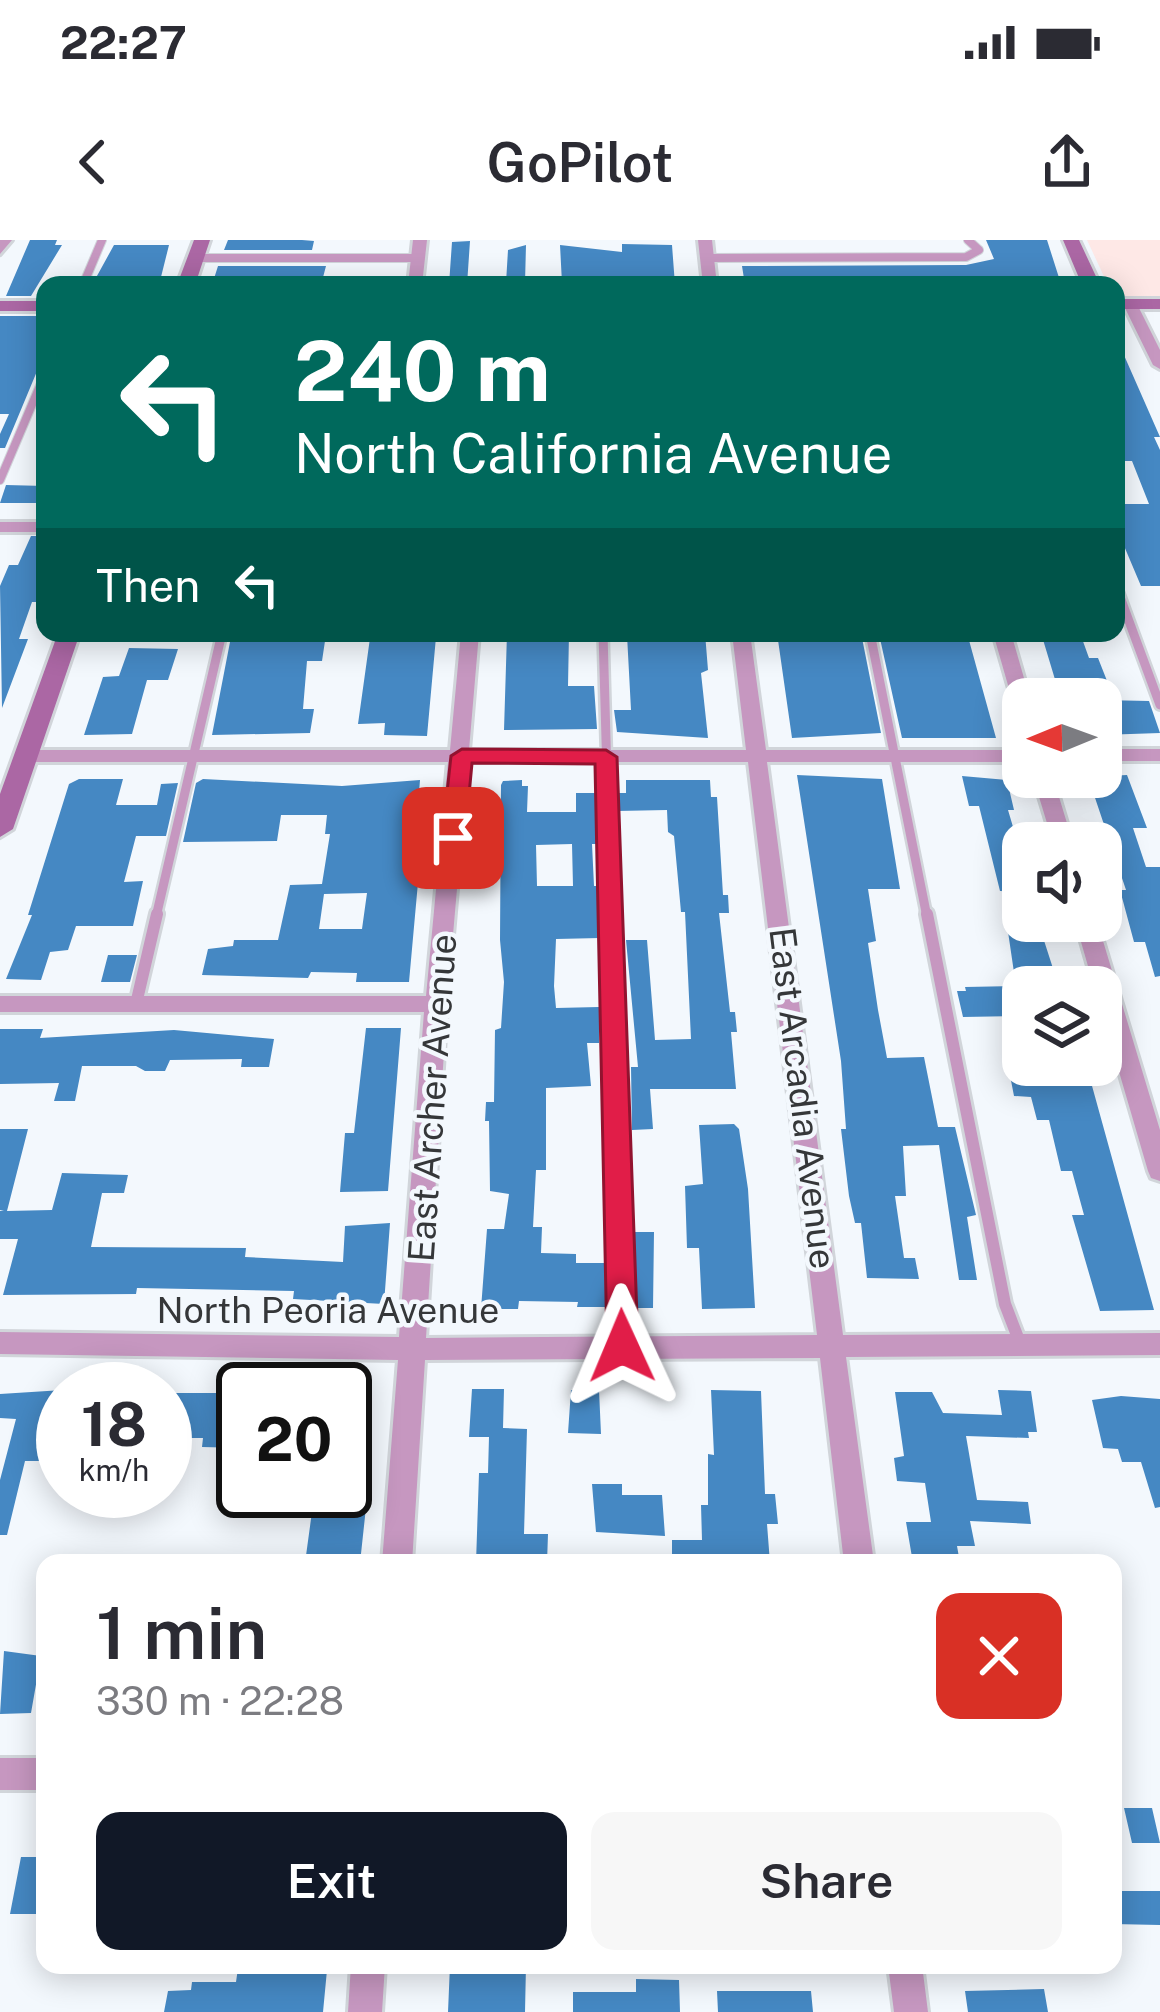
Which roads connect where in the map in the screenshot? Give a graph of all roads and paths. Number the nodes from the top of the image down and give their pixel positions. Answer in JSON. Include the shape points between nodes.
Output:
{"nodes":[{"id":1,"x":5,"y":240,"type":"edge"},
{"id":2,"x":102,"y":240,"type":"edge"},
{"id":3,"x":420,"y":240,"type":"edge"},
{"id":4,"x":705,"y":240,"type":"edge"},
{"id":5,"x":968,"y":240,"type":"edge"},
{"id":6,"x":1071,"y":240,"type":"edge"},
{"id":7,"x":199,"y":249,"type":"edge"},
{"id":8,"x":0,"y":250,"type":"edge"},
{"id":9,"x":418,"y":258,"type":"junction"},
{"id":10,"x":707,"y":258,"type":"junction"},
{"id":11,"x":87,"y":276,"type":"edge"},
{"id":12,"x":416,"y":276,"type":"edge"},
{"id":13,"x":709,"y":276,"type":"edge"},
{"id":14,"x":1087,"y":276,"type":"edge"},
{"id":15,"x":1125,"y":304,"type":"edge"},
{"id":16,"x":1160,"y":304,"type":"edge"},
{"id":17,"x":36,"y":305,"type":"edge"},
{"id":18,"x":0,"y":306,"type":"edge"},
{"id":19,"x":1125,"y":307,"type":"edge"},
{"id":20,"x":1160,"y":365,"type":"edge"},
{"id":21,"x":36,"y":395,"type":"edge"},
{"id":22,"x":0,"y":480,"type":"edge"},
{"id":23,"x":0,"y":527,"type":"edge"},
{"id":24,"x":36,"y":527,"type":"edge"},
{"id":25,"x":1125,"y":611,"type":"edge"},
{"id":26,"x":66,"y":642,"type":"edge"},
{"id":27,"x":220,"y":642,"type":"edge"},
{"id":28,"x":469,"y":642,"type":"edge"},
{"id":29,"x":603,"y":642,"type":"edge"},
{"id":30,"x":742,"y":642,"type":"edge"},
{"id":31,"x":872,"y":642,"type":"edge"},
{"id":32,"x":1005,"y":642,"type":"edge"},
{"id":33,"x":1015,"y":678,"type":"edge"},
{"id":34,"x":1160,"y":706,"type":"edge"},
{"id":35,"x":1002,"y":755,"type":"edge"},
{"id":36,"x":1122,"y":755,"type":"edge"},
{"id":37,"x":1160,"y":755,"type":"edge"},
{"id":38,"x":25,"y":756,"type":"junction"},
{"id":39,"x":193,"y":756,"type":"junction"},
{"id":40,"x":462,"y":756,"type":"junction"},
{"id":41,"x":606,"y":757,"type":"junction"},
{"id":42,"x":896,"y":757,"type":"junction"},
{"id":43,"x":760,"y":758,"type":"junction"},
{"id":44,"x":0,"y":829,"type":"edge"},
{"id":45,"x":1092,"y":942,"type":"edge"},
{"id":46,"x":0,"y":1004,"type":"edge"},
{"id":47,"x":136,"y":1004,"type":"junction"},
{"id":48,"x":436,"y":1004,"type":"junction"},
{"id":49,"x":1160,"y":1171,"type":"edge"},
{"id":50,"x":833,"y":1342,"type":"junction"},
{"id":51,"x":0,"y":1343,"type":"edge"},
{"id":52,"x":1020,"y":1343,"type":"junction"},
{"id":53,"x":1160,"y":1344,"type":"edge"},
{"id":54,"x":622,"y":1346,"type":"junction"},
{"id":55,"x":414,"y":1348,"type":"junction"},
{"id":56,"x":398,"y":1554,"type":"edge"},
{"id":57,"x":858,"y":1554,"type":"edge"},
{"id":58,"x":0,"y":1774,"type":"edge"},
{"id":59,"x":36,"y":1774,"type":"edge"},
{"id":60,"x":367,"y":1974,"type":"edge"},
{"id":61,"x":906,"y":1974,"type":"edge"},
{"id":62,"x":365,"y":2012,"type":"edge"},
{"id":63,"x":911,"y":2012,"type":"edge"}],
"edges":[{"from":1,"to":8,"type":"street"},
{"from":2,"to":11,"type":"lane"},
{"from":3,"to":9,"type":"street"},
{"from":4,"to":10,"type":"street"},
{"from":5,"to":10,"type":"lane","via":[[979,250],[966,257]]},
{"from":6,"to":14,"type":"street"},
{"from":7,"to":9,"type":"lane"},
{"from":9,"to":12,"type":"street"},
{"from":10,"to":13,"type":"street"},
{"from":15,"to":16,"type":"street"},
{"from":17,"to":18,"type":"street"},
{"from":19,"to":20,"type":"street"},
{"from":21,"to":22,"type":"lane"},
{"from":23,"to":24,"type":"street"},
{"from":25,"to":34,"type":"lane"},
{"from":26,"to":38,"type":"street"},
{"from":27,"to":39,"type":"lane"},
{"from":28,"to":40,"type":"street","name":"East Archer Avenue"},
{"from":29,"to":41,"type":"lane"},
{"from":30,"to":43,"type":"street","name":"East Arcadia Avenue"},
{"from":31,"to":42,"type":"lane"},
{"from":32,"to":33,"type":"street"},
{"from":35,"to":42,"type":"street"},
{"from":36,"to":37,"type":"street"},
{"from":38,"to":39,"type":"street"},
{"from":38,"to":44,"type":"street"},
{"from":39,"to":40,"type":"street"},
{"from":39,"to":47,"type":"lane"},
{"from":40,"to":41,"type":"street"},
{"from":40,"to":48,"type":"street","name":"East Archer Avenue"},
{"from":41,"to":43,"type":"street"},
{"from":41,"to":54,"type":"lane"},
{"from":42,"to":43,"type":"street"},
{"from":42,"to":52,"type":"lane","via":[[1005,1304]]},
{"from":43,"to":50,"type":"street","name":"East Arcadia Avenue"},
{"from":45,"to":49,"type":"street"},
{"from":46,"to":47,"type":"street"},
{"from":47,"to":48,"type":"street"},
{"from":48,"to":55,"type":"street","name":"East Archer Avenue"},
{"from":50,"to":52,"type":"street","name":"North Peoria Avenue"},
{"from":50,"to":54,"type":"street","name":"North Peoria Avenue"},
{"from":50,"to":57,"type":"street","name":"East Arcadia Avenue"},
{"from":51,"to":55,"type":"street","name":"North Peoria Avenue"},
{"from":52,"to":53,"type":"street","name":"North Peoria Avenue"},
{"from":54,"to":55,"type":"street","name":"North Peoria Avenue"},
{"from":55,"to":56,"type":"street","name":"East Archer Avenue"},
{"from":58,"to":59,"type":"street"},
{"from":60,"to":62,"type":"street"},
{"from":61,"to":63,"type":"street"}]}
